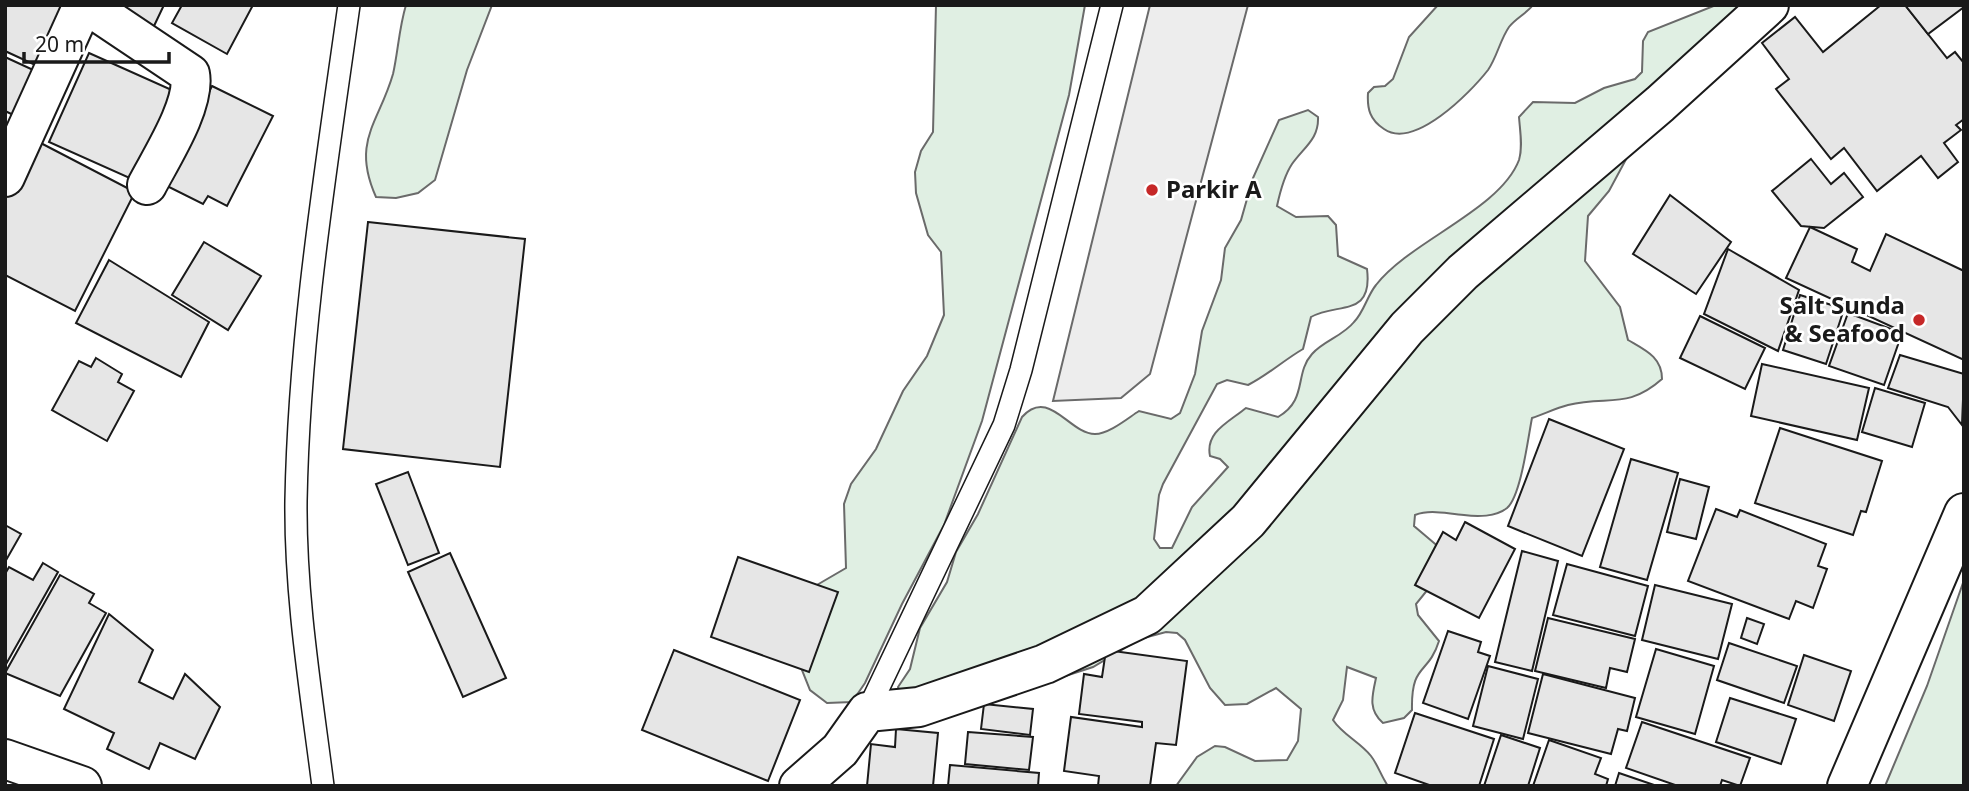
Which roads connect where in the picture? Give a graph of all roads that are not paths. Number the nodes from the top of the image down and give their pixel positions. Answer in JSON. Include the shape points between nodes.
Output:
{"nodes":[{"id":1,"x":85,"y":5,"type":"edge"},
{"id":2,"x":349,"y":5,"type":"edge"},
{"id":3,"x":1112,"y":5,"type":"edge"},
{"id":4,"x":1769,"y":5,"type":"edge"},
{"id":5,"x":5,"y":177,"type":"edge"},
{"id":6,"x":147,"y":185,"type":"dead end"},
{"id":7,"x":1964,"y":513,"type":"edge"},
{"id":8,"x":867,"y":712,"type":"junction"},
{"id":9,"x":5,"y":759,"type":"edge"},
{"id":10,"x":82,"y":786,"type":"edge"},
{"id":11,"x":323,"y":786,"type":"edge"},
{"id":12,"x":799,"y":786,"type":"edge"},
{"id":13,"x":1847,"y":786,"type":"edge"}],
"edges":[{"from":1,"to":5,"type":"main road"},
{"from":1,"to":6,"type":"main road","via":[[190,74],[187,104]]},
{"from":2,"to":11,"type":"lane","via":[[320,212],[296,501],[301,607]]},
{"from":3,"to":8,"type":"lane","via":[[1004,425]]},
{"from":4,"to":8,"type":"main road","via":[[1463,271],[1407,328],[1248,521],[1147,615],[1045,664],[919,707]]},
{"from":7,"to":13,"type":"main road"},
{"from":8,"to":12,"type":"main road","via":[[840,750]]},
{"from":9,"to":10,"type":"main road"}]}
